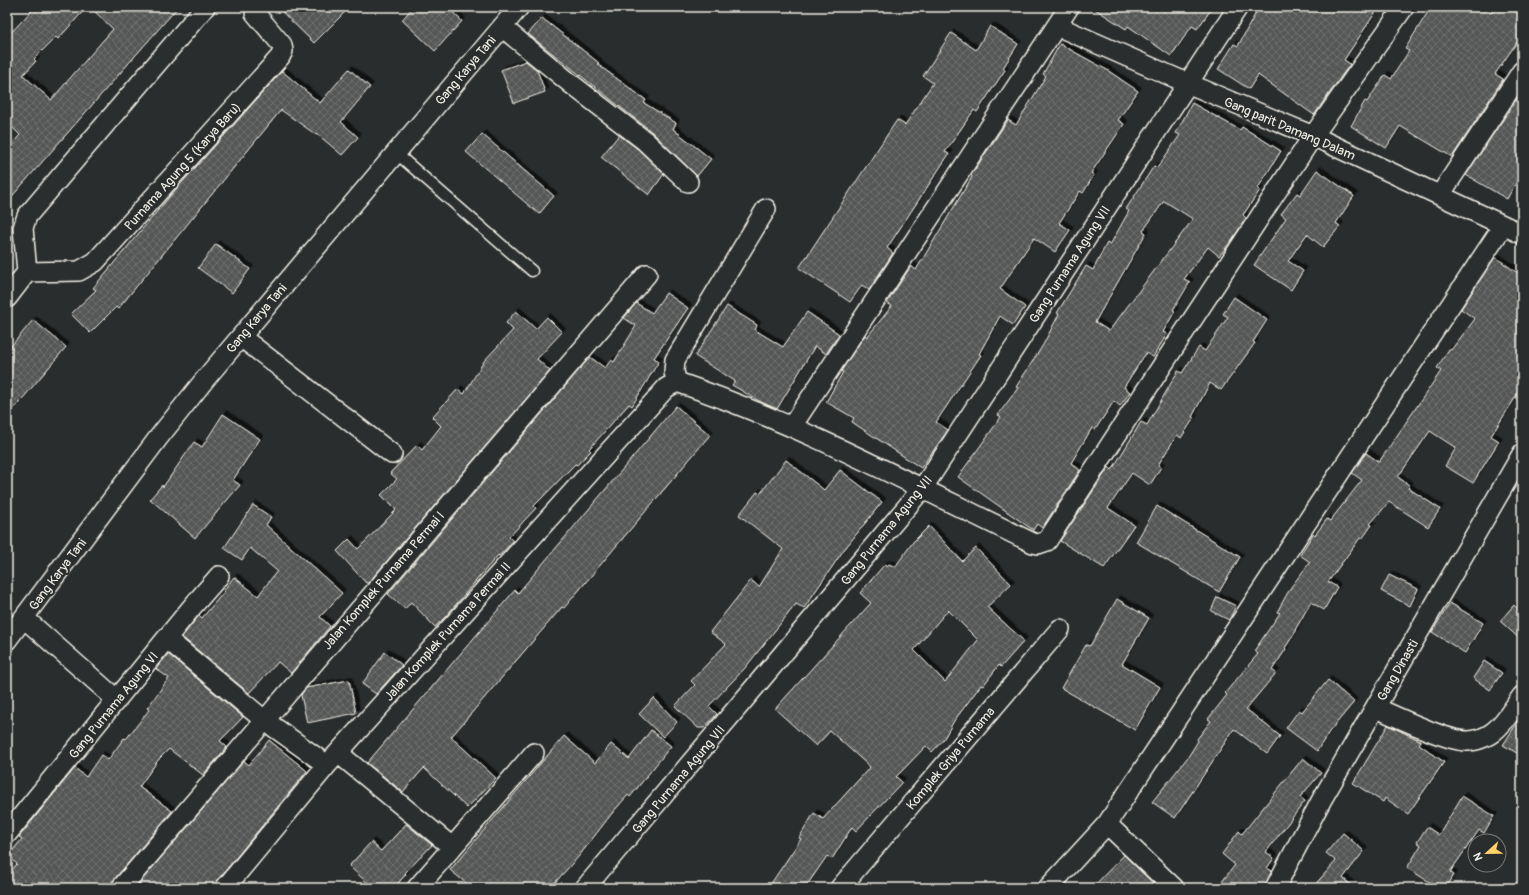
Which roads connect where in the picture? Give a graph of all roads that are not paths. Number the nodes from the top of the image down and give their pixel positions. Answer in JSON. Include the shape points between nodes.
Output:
{"nodes":[{"id":1,"x":205,"y":7,"type":"edge"},
{"id":2,"x":520,"y":7,"type":"edge"},
{"id":3,"x":1069,"y":7,"type":"edge"},
{"id":4,"x":1238,"y":7,"type":"edge"},
{"id":5,"x":1404,"y":7,"type":"edge"},
{"id":6,"x":254,"y":9,"type":"edge"},
{"id":7,"x":502,"y":26,"type":"junction"},
{"id":8,"x":1057,"y":26,"type":"junction"},
{"id":9,"x":1522,"y":71,"type":"edge"},
{"id":10,"x":1187,"y":84,"type":"junction"},
{"id":11,"x":1313,"y":136,"type":"junction"},
{"id":12,"x":396,"y":153,"type":"junction"},
{"id":13,"x":688,"y":182,"type":"dead end"},
{"id":14,"x":1440,"y":196,"type":"junction"},
{"id":15,"x":766,"y":209,"type":"dead end"},
{"id":16,"x":1503,"y":226,"type":"junction"},
{"id":17,"x":1522,"y":234,"type":"edge"},
{"id":18,"x":532,"y":271,"type":"dead end"},
{"id":19,"x":27,"y":272,"type":"junction"},
{"id":20,"x":647,"y":274,"type":"dead end"},
{"id":21,"x":7,"y":298,"type":"edge"},
{"id":22,"x":241,"y":337,"type":"junction"},
{"id":23,"x":677,"y":382,"type":"junction"},
{"id":24,"x":792,"y":426,"type":"junction"},
{"id":25,"x":392,"y":454,"type":"dead end"},
{"id":26,"x":1522,"y":454,"type":"edge"},
{"id":27,"x":922,"y":489,"type":"junction"},
{"id":28,"x":219,"y":576,"type":"dead end"},
{"id":29,"x":24,"y":618,"type":"junction"},
{"id":30,"x":1060,"y":629,"type":"dead end"},
{"id":31,"x":167,"y":639,"type":"junction"},
{"id":32,"x":7,"y":640,"type":"edge"},
{"id":33,"x":1522,"y":696,"type":"edge"},
{"id":34,"x":117,"y":700,"type":"junction"},
{"id":35,"x":1376,"y":708,"type":"junction"},
{"id":36,"x":264,"y":720,"type":"junction"},
{"id":37,"x":534,"y":753,"type":"dead end"},
{"id":38,"x":333,"y":759,"type":"junction"},
{"id":39,"x":1107,"y":824,"type":"junction"},
{"id":40,"x":7,"y":834,"type":"edge"},
{"id":41,"x":452,"y":847,"type":"junction"},
{"id":42,"x":121,"y":888,"type":"edge"},
{"id":43,"x":225,"y":888,"type":"edge"},
{"id":44,"x":416,"y":888,"type":"edge"},
{"id":45,"x":585,"y":888,"type":"edge"},
{"id":46,"x":840,"y":888,"type":"edge"},
{"id":47,"x":1048,"y":888,"type":"edge"},
{"id":48,"x":1174,"y":888,"type":"edge"},
{"id":49,"x":1275,"y":888,"type":"edge"}],
"edges":[{"from":1,"to":19,"type":"street","via":[[27,216],[23,228]]},
{"from":2,"to":7,"type":"street","name":"Gang Karya Tani"},
{"from":3,"to":8,"type":"street"},
{"from":4,"to":10,"type":"street","name":"Gang Purnama Agung VII"},
{"from":5,"to":11,"type":"street"},
{"from":6,"to":19,"type":"street","name":"Purnama Agung 5 (Karya Baru)","via":[[282,45],[280,57],[95,262],[79,271]]},
{"from":7,"to":12,"type":"street","name":"Gang Karya Tani"},
{"from":7,"to":13,"type":"street","via":[[570,84],[644,140]]},
{"from":8,"to":10,"type":"street","name":"Gang parit Damang Dalam"},
{"from":8,"to":24,"type":"street"},
{"from":9,"to":14,"type":"street"},
{"from":10,"to":11,"type":"street","name":"Gang parit Damang Dalam"},
{"from":10,"to":27,"type":"street","name":"Gang Purnama Agung VII"},
{"from":11,"to":14,"type":"street","name":"Gang parit Damang Dalam"},
{"from":11,"to":27,"type":"street","via":[[1046,541],[1032,543]]},
{"from":12,"to":18,"type":"lane"},
{"from":12,"to":22,"type":"street","name":"Gang Karya Tani"},
{"from":14,"to":16,"type":"street","name":"Gang parit Damang Dalam"},
{"from":15,"to":23,"type":"street","via":[[675,360],[674,372]]},
{"from":16,"to":17,"type":"street","name":"Gang parit Damang Dalam"},
{"from":16,"to":39,"type":"street"},
{"from":19,"to":21,"type":"street"},
{"from":20,"to":36,"type":"street","name":"Jalan Komplek Purnama Permai I"},
{"from":22,"to":25,"type":"street"},
{"from":22,"to":29,"type":"street","name":"Gang Karya Tani","via":[[159,437]]},
{"from":23,"to":24,"type":"street","via":[[730,400]]},
{"from":23,"to":38,"type":"street","name":"Jalan Komplek Purnama Permai II","via":[[666,388]]},
{"from":24,"to":27,"type":"street"},
{"from":26,"to":35,"type":"street","name":"Gang Dinasti"},
{"from":27,"to":45,"type":"street","name":"Gang Purnama Agung VII"},
{"from":28,"to":31,"type":"street","name":"Gang Purnama Agung VI"},
{"from":29,"to":32,"type":"street","name":"Gang Karya Tani"},
{"from":29,"to":34,"type":"street"},
{"from":30,"to":46,"type":"street","name":"Komplek Griya Purnama"},
{"from":31,"to":34,"type":"street","name":"Gang Purnama Agung VI"},
{"from":31,"to":36,"type":"street"},
{"from":33,"to":35,"type":"street","via":[[1493,732],[1468,741],[1427,730]]},
{"from":34,"to":40,"type":"street","name":"Gang Purnama Agung VI"},
{"from":35,"to":49,"type":"street","name":"Gang Dinasti","via":[[1321,801]]},
{"from":36,"to":38,"type":"street"},
{"from":36,"to":42,"type":"street","name":"Jalan Komplek Purnama Permai I"},
{"from":37,"to":41,"type":"street"},
{"from":38,"to":41,"type":"street"},
{"from":38,"to":43,"type":"street","name":"Jalan Komplek Purnama Permai II"},
{"from":39,"to":47,"type":"street"},
{"from":39,"to":48,"type":"street"},
{"from":41,"to":44,"type":"street"}]}
